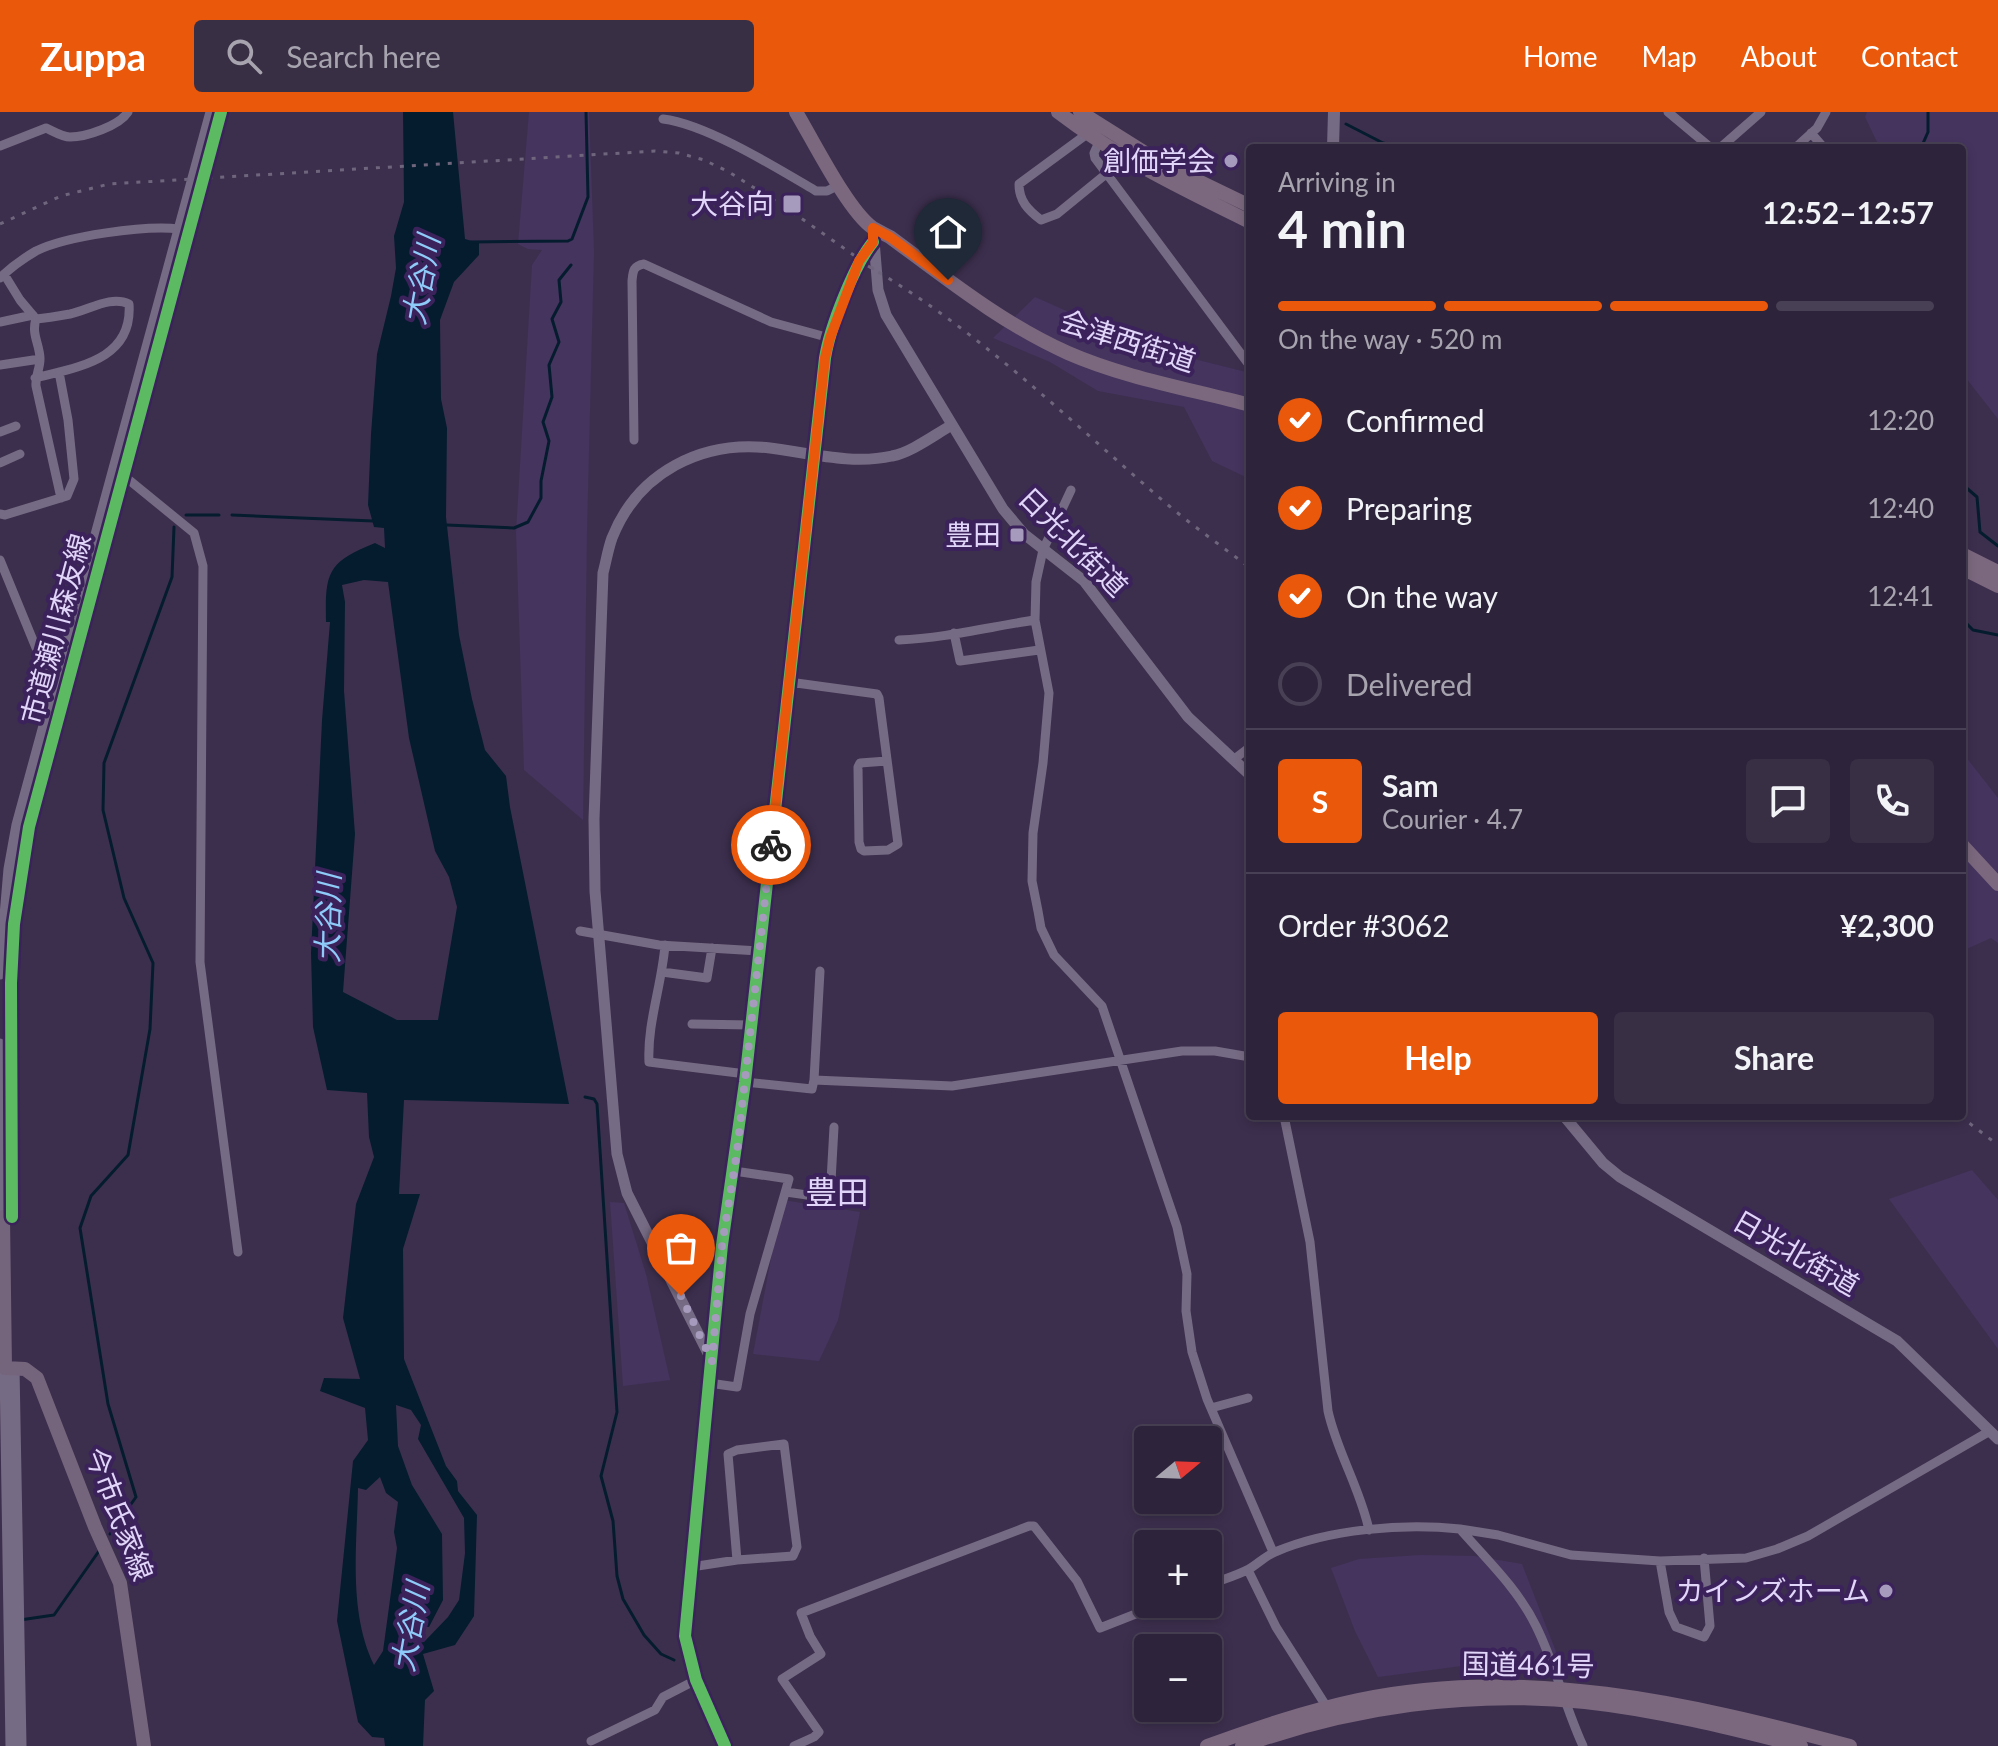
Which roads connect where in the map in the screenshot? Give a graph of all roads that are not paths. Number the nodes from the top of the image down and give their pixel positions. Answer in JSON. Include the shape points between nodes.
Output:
{"nodes":[{"id":1,"x":128,"y":112,"type":"edge"},
{"id":2,"x":211,"y":112,"type":"edge"},
{"id":3,"x":221,"y":112,"type":"edge"},
{"id":4,"x":796,"y":112,"type":"edge"},
{"id":5,"x":1058,"y":112,"type":"edge"},
{"id":6,"x":1080,"y":112,"type":"edge"},
{"id":7,"x":1334,"y":112,"type":"edge"},
{"id":8,"x":1668,"y":112,"type":"edge"},
{"id":9,"x":1685,"y":112,"type":"edge"},
{"id":10,"x":1761,"y":112,"type":"edge"},
{"id":11,"x":1826,"y":112,"type":"edge"},
{"id":12,"x":676,"y":116,"type":"edge"},
{"id":13,"x":663,"y":119,"type":"dead end"},
{"id":14,"x":1677,"y":120,"type":"junction"},
{"id":15,"x":1811,"y":133,"type":"junction"},
{"id":16,"x":1093,"y":138,"type":"junction"},
{"id":17,"x":1333,"y":144,"type":"edge"},
{"id":18,"x":1706,"y":144,"type":"edge"},
{"id":19,"x":1725,"y":144,"type":"edge"},
{"id":20,"x":1799,"y":144,"type":"edge"},
{"id":21,"x":1821,"y":144,"type":"edge"},
{"id":22,"x":0,"y":146,"type":"edge"},
{"id":23,"x":1138,"y":158,"type":"junction"},
{"id":24,"x":1106,"y":174,"type":"junction"},
{"id":25,"x":839,"y":185,"type":"junction"},
{"id":26,"x":1246,"y":204,"type":"edge"},
{"id":27,"x":1246,"y":220,"type":"edge"},
{"id":28,"x":179,"y":229,"type":"junction"},
{"id":29,"x":873,"y":235,"type":"junction"},
{"id":30,"x":2,"y":276,"type":"edge"},
{"id":31,"x":34,"y":317,"type":"junction"},
{"id":32,"x":0,"y":322,"type":"edge"},
{"id":33,"x":830,"y":338,"type":"junction"},
{"id":34,"x":40,"y":359,"type":"junction"},
{"id":35,"x":1246,"y":361,"type":"edge"},
{"id":36,"x":0,"y":365,"type":"edge"},
{"id":37,"x":59,"y":372,"type":"junction"},
{"id":38,"x":35,"y":378,"type":"junction"},
{"id":39,"x":1246,"y":404,"type":"edge"},
{"id":40,"x":952,"y":425,"type":"junction"},
{"id":41,"x":16,"y":426,"type":"dead end"},
{"id":42,"x":0,"y":432,"type":"edge"},
{"id":43,"x":634,"y":440,"type":"dead end"},
{"id":44,"x":20,"y":454,"type":"dead end"},
{"id":45,"x":816,"y":455,"type":"junction"},
{"id":46,"x":0,"y":463,"type":"edge"},
{"id":47,"x":117,"y":471,"type":"junction"},
{"id":48,"x":1071,"y":490,"type":"dead end"},
{"id":49,"x":61,"y":498,"type":"junction"},
{"id":50,"x":0,"y":514,"type":"edge"},
{"id":51,"x":1043,"y":550,"type":"junction"},
{"id":52,"x":1966,"y":556,"type":"edge"},
{"id":53,"x":0,"y":560,"type":"edge"},
{"id":54,"x":1966,"y":570,"type":"edge"},
{"id":55,"x":1998,"y":572,"type":"edge"},
{"id":56,"x":1998,"y":586,"type":"edge"},
{"id":57,"x":1035,"y":620,"type":"junction"},
{"id":58,"x":954,"y":633,"type":"junction"},
{"id":59,"x":899,"y":640,"type":"dead end"},
{"id":60,"x":1039,"y":650,"type":"junction"},
{"id":61,"x":62,"y":680,"type":"junction"},
{"id":62,"x":789,"y":682,"type":"junction"},
{"id":63,"x":1246,"y":750,"type":"edge"},
{"id":64,"x":1233,"y":760,"type":"junction"},
{"id":65,"x":887,"y":761,"type":"junction"},
{"id":66,"x":1246,"y":771,"type":"edge"},
{"id":67,"x":1966,"y":849,"type":"edge"},
{"id":68,"x":1997,"y":882,"type":"edge"},
{"id":69,"x":580,"y":931,"type":"dead end"},
{"id":70,"x":598,"y":934,"type":"junction"},
{"id":71,"x":665,"y":945,"type":"junction"},
{"id":72,"x":712,"y":948,"type":"junction"},
{"id":73,"x":759,"y":951,"type":"junction"},
{"id":74,"x":820,"y":971,"type":"dead end"},
{"id":75,"x":662,"y":972,"type":"junction"},
{"id":76,"x":0,"y":974,"type":"edge"},
{"id":77,"x":692,"y":1024,"type":"dead end"},
{"id":78,"x":751,"y":1025,"type":"junction"},
{"id":79,"x":0,"y":1044,"type":"edge"},
{"id":80,"x":1246,"y":1056,"type":"edge"},
{"id":81,"x":1121,"y":1063,"type":"junction"},
{"id":82,"x":745,"y":1078,"type":"junction"},
{"id":83,"x":814,"y":1080,"type":"junction"},
{"id":84,"x":1285,"y":1120,"type":"edge"},
{"id":85,"x":1567,"y":1120,"type":"edge"},
{"id":86,"x":834,"y":1127,"type":"dead end"},
{"id":87,"x":734,"y":1168,"type":"junction"},
{"id":88,"x":786,"y":1192,"type":"junction"},
{"id":89,"x":5,"y":1217,"type":"edge"},
{"id":90,"x":238,"y":1252,"type":"dead end"},
{"id":91,"x":712,"y":1361,"type":"junction"},
{"id":92,"x":10,"y":1368,"type":"junction"},
{"id":93,"x":709,"y":1383,"type":"junction"},
{"id":94,"x":1248,"y":1398,"type":"dead end"},
{"id":95,"x":1211,"y":1408,"type":"junction"},
{"id":96,"x":1994,"y":1435,"type":"edge"},
{"id":97,"x":1460,"y":1529,"type":"junction"},
{"id":98,"x":1369,"y":1530,"type":"junction"},
{"id":99,"x":1273,"y":1552,"type":"junction"},
{"id":100,"x":1704,"y":1558,"type":"junction"},
{"id":101,"x":737,"y":1560,"type":"junction"},
{"id":102,"x":1660,"y":1561,"type":"junction"},
{"id":103,"x":691,"y":1567,"type":"junction"},
{"id":104,"x":4,"y":1570,"type":"edge"},
{"id":105,"x":1248,"y":1570,"type":"junction"},
{"id":106,"x":1222,"y":1580,"type":"edge"},
{"id":107,"x":1134,"y":1615,"type":"edge"},
{"id":108,"x":696,"y":1680,"type":"junction"},
{"id":109,"x":1562,"y":1694,"type":"junction"},
{"id":110,"x":1330,"y":1714,"type":"junction"},
{"id":111,"x":591,"y":1741,"type":"dead end"},
{"id":112,"x":11,"y":1746,"type":"edge"},
{"id":113,"x":21,"y":1746,"type":"edge"},
{"id":114,"x":144,"y":1746,"type":"edge"},
{"id":115,"x":725,"y":1746,"type":"edge"},
{"id":116,"x":794,"y":1746,"type":"edge"},
{"id":117,"x":1207,"y":1746,"type":"edge"},
{"id":118,"x":1242,"y":1746,"type":"edge"},
{"id":119,"x":1583,"y":1746,"type":"edge"},
{"id":120,"x":1801,"y":1746,"type":"edge"},
{"id":121,"x":1850,"y":1746,"type":"edge"}],
"edges":[{"from":1,"to":22,"type":"street","via":[[83,135],[66,137],[46,128]]},
{"from":2,"to":28,"type":"street","name":"市道瀬川森友線"},
{"from":3,"to":47,"type":"street","name":"市道瀬川森友線"},
{"from":4,"to":25,"type":"highway","name":"会津西街道"},
{"from":5,"to":16,"type":"highway"},
{"from":6,"to":23,"type":"highway"},
{"from":7,"to":17,"type":"main road"},
{"from":8,"to":14,"type":"street"},
{"from":9,"to":14,"type":"street"},
{"from":10,"to":19,"type":"street"},
{"from":11,"to":15,"type":"street"},
{"from":12,"to":13,"type":"street"},
{"from":12,"to":25,"type":"street","via":[[816,191]]},
{"from":14,"to":18,"type":"street"},
{"from":15,"to":20,"type":"street"},
{"from":15,"to":21,"type":"street"},
{"from":16,"to":23,"type":"highway"},
{"from":16,"to":24,"type":"street","via":[[1095,158]]},
{"from":16,"to":24,"type":"street","via":[[1019,184],[1019,196],[1041,220],[1057,214]]},
{"from":23,"to":26,"type":"highway"},
{"from":23,"to":27,"type":"highway"},
{"from":24,"to":35,"type":"street"},
{"from":25,"to":29,"type":"highway","name":"会津西街道"},
{"from":28,"to":30,"type":"street","via":[[68,241],[36,251]]},
{"from":28,"to":47,"type":"street","name":"市道瀬川森友線"},
{"from":29,"to":33,"type":"street"},
{"from":29,"to":39,"type":"highway","name":"会津西街道","via":[[890,237],[992,311],[1059,349],[1095,364]]},
{"from":29,"to":40,"type":"street","name":"日光北街道","via":[[886,315]]},
{"from":30,"to":31,"type":"street"},
{"from":31,"to":32,"type":"street"},
{"from":31,"to":34,"type":"street"},
{"from":31,"to":37,"type":"street","via":[[71,314],[107,302],[129,304],[125,336],[99,361]]},
{"from":33,"to":43,"type":"street","via":[[771,322],[637,265],[632,281]]},
{"from":33,"to":45,"type":"street"},
{"from":34,"to":36,"type":"street"},
{"from":34,"to":38,"type":"street"},
{"from":37,"to":38,"type":"street"},
{"from":37,"to":49,"type":"street","via":[[74,479]]},
{"from":38,"to":49,"type":"street"},
{"from":40,"to":45,"type":"street","via":[[897,456]]},
{"from":40,"to":51,"type":"street","name":"日光北街道","via":[[1003,509]]},
{"from":41,"to":42,"type":"street"},
{"from":44,"to":46,"type":"street"},
{"from":45,"to":62,"type":"street"},
{"from":45,"to":70,"type":"street","via":[[746,447],[690,457],[638,494],[611,540],[603,573],[594,819]]},
{"from":47,"to":61,"type":"street","name":"市道瀬川森友線"},
{"from":47,"to":90,"type":"street","via":[[194,533],[203,566],[200,962]]},
{"from":48,"to":51,"type":"street"},
{"from":49,"to":50,"type":"street"},
{"from":51,"to":57,"type":"street"},
{"from":51,"to":64,"type":"street","name":"日光北街道","via":[[1084,581],[1188,717]]},
{"from":52,"to":55,"type":"highway"},
{"from":53,"to":61,"type":"street","via":[[48,677]]},
{"from":54,"to":56,"type":"highway"},
{"from":57,"to":58,"type":"street"},
{"from":57,"to":60,"type":"street"},
{"from":58,"to":59,"type":"street"},
{"from":58,"to":60,"type":"street","via":[[960,661]]},
{"from":60,"to":81,"type":"street","via":[[1049,693],[1033,833],[1032,881],[1041,928],[1054,955],[1102,1006]]},
{"from":61,"to":76,"type":"street","name":"市道瀬川森友線","via":[[17,825]]},
{"from":61,"to":89,"type":"street","name":"市道瀬川森友線","via":[[29,827],[14,924]]},
{"from":62,"to":65,"type":"street","via":[[877,694]]},
{"from":62,"to":73,"type":"street"},
{"from":63,"to":64,"type":"street"},
{"from":64,"to":66,"type":"street","name":"日光北街道"},
{"from":65,"to":65,"type":"street","via":[[898,844],[864,851],[859,842],[858,767]]},
{"from":67,"to":68,"type":"highway"},
{"from":69,"to":70,"type":"street"},
{"from":70,"to":71,"type":"street"},
{"from":70,"to":91,"type":"street","via":[[621,1173],[644,1230]]},
{"from":71,"to":72,"type":"street"},
{"from":71,"to":75,"type":"street"},
{"from":72,"to":73,"type":"street"},
{"from":72,"to":75,"type":"street","via":[[707,978]]},
{"from":73,"to":78,"type":"street"},
{"from":74,"to":83,"type":"street"},
{"from":75,"to":82,"type":"street","via":[[649,1062]]},
{"from":77,"to":78,"type":"street"},
{"from":78,"to":82,"type":"street"},
{"from":79,"to":89,"type":"street"},
{"from":80,"to":81,"type":"street","via":[[1199,1050]]},
{"from":81,"to":83,"type":"street","via":[[952,1086]]},
{"from":81,"to":95,"type":"street","via":[[1177,1227],[1187,1274],[1192,1352]]},
{"from":82,"to":83,"type":"street","via":[[812,1089]]},
{"from":82,"to":87,"type":"street"},
{"from":84,"to":98,"type":"street","via":[[1310,1242],[1331,1424]]},
{"from":85,"to":96,"type":"street","name":"日光北街道","via":[[1620,1177],[1897,1341]]},
{"from":86,"to":88,"type":"street","via":[[831,1181],[821,1197]]},
{"from":87,"to":88,"type":"street","via":[[789,1179]]},
{"from":87,"to":91,"type":"street"},
{"from":88,"to":93,"type":"street","via":[[750,1314],[737,1387]]},
{"from":89,"to":92,"type":"main road"},
{"from":91,"to":93,"type":"street"},
{"from":92,"to":104,"type":"street"},
{"from":92,"to":113,"type":"street"},
{"from":92,"to":114,"type":"main road","name":"今市氏家線","via":[[30,1371],[37,1378],[120,1583]]},
{"from":93,"to":103,"type":"street"},
{"from":94,"to":95,"type":"street"},
{"from":95,"to":99,"type":"street"},
{"from":96,"to":100,"type":"street","via":[[1798,1540],[1746,1558]]},
{"from":97,"to":98,"type":"street"},
{"from":97,"to":102,"type":"street","via":[[1571,1555]]},
{"from":97,"to":109,"type":"street","via":[[1516,1592],[1537,1626]]},
{"from":98,"to":99,"type":"street"},
{"from":99,"to":105,"type":"street"},
{"from":100,"to":102,"type":"street"},
{"from":100,"to":102,"type":"street","via":[[1710,1626],[1704,1637],[1676,1627]]},
{"from":101,"to":101,"type":"street","via":[[793,1556],[797,1547],[784,1444],[728,1454]]},
{"from":101,"to":103,"type":"street"},
{"from":103,"to":108,"type":"street","via":[[685,1636]]},
{"from":104,"to":112,"type":"street"},
{"from":105,"to":106,"type":"street"},
{"from":105,"to":110,"type":"street"},
{"from":107,"to":116,"type":"street","via":[[1100,1628],[1077,1581],[1034,1526],[801,1613],[821,1654],[782,1679],[819,1732]]},
{"from":108,"to":111,"type":"street","via":[[663,1697],[655,1710]]},
{"from":108,"to":115,"type":"street"},
{"from":109,"to":110,"type":"highway","name":"国道461号","via":[[1443,1689],[1361,1699]]},
{"from":109,"to":119,"type":"street"},
{"from":109,"to":120,"type":"highway","name":"国道461号"},
{"from":109,"to":121,"type":"highway","name":"国道461号","via":[[1615,1694]]},
{"from":110,"to":117,"type":"highway","name":"国道461号","via":[[1265,1724]]},
{"from":110,"to":118,"type":"highway","name":"国道461号"}]}
